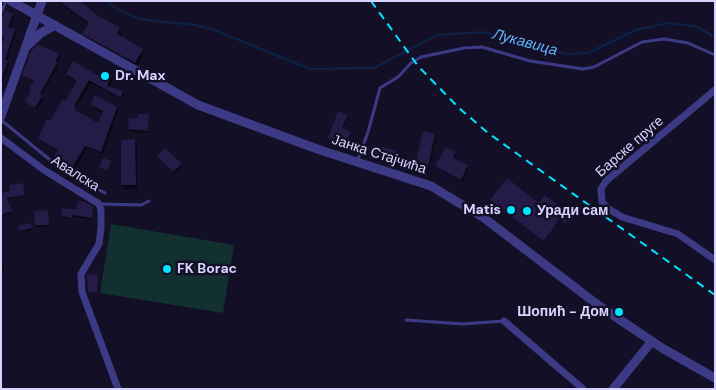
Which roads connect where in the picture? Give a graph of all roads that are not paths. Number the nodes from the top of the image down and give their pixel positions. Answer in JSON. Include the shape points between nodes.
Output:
{"nodes":[{"id":1,"x":6,"y":1,"type":"edge"},
{"id":2,"x":11,"y":1,"type":"edge"},
{"id":3,"x":42,"y":1,"type":"edge"},
{"id":4,"x":1,"y":13,"type":"edge"},
{"id":5,"x":37,"y":14,"type":"junction"},
{"id":6,"x":55,"y":25,"type":"junction"},
{"id":7,"x":24,"y":49,"type":"junction"},
{"id":8,"x":715,"y":55,"type":"edge"},
{"id":9,"x":715,"y":90,"type":"edge"},
{"id":10,"x":5,"y":96,"type":"edge"},
{"id":11,"x":1,"y":116,"type":"edge"},
{"id":12,"x":1,"y":120,"type":"edge"},
{"id":13,"x":1,"y":138,"type":"edge"},
{"id":14,"x":356,"y":162,"type":"junction"},
{"id":15,"x":106,"y":193,"type":"dead end"},
{"id":16,"x":149,"y":201,"type":"dead end"},
{"id":17,"x":99,"y":204,"type":"junction"},
{"id":18,"x":715,"y":260,"type":"edge"},
{"id":19,"x":406,"y":320,"type":"dead end"},
{"id":20,"x":504,"y":321,"type":"joint"},
{"id":21,"x":652,"y":342,"type":"junction"},
{"id":22,"x":715,"y":378,"type":"edge"},
{"id":23,"x":118,"y":389,"type":"edge"},
{"id":24,"x":583,"y":389,"type":"edge"},
{"id":25,"x":613,"y":389,"type":"edge"}],
"edges":[{"from":1,"to":4,"type":"lane"},
{"from":2,"to":5,"type":"street","name":"Јанка Стајчића"},
{"from":3,"to":5,"type":"street"},
{"from":5,"to":6,"type":"street","name":"Јанка Стајчића"},
{"from":5,"to":7,"type":"street"},
{"from":6,"to":7,"type":"street"},
{"from":6,"to":14,"type":"street","name":"Јанка Стајчића","via":[[198,105]]},
{"from":7,"to":10,"type":"street"},
{"from":8,"to":14,"type":"lane","via":[[688,43],[664,39],[642,42],[594,67],[583,69],[530,61],[482,47],[421,57],[380,88]]},
{"from":9,"to":18,"type":"street","name":"Барске пруге","via":[[600,189],[602,202],[607,208],[622,217],[678,234]]},
{"from":10,"to":11,"type":"street"},
{"from":12,"to":15,"type":"lane","via":[[55,164]]},
{"from":13,"to":17,"type":"street","name":"Авалска","via":[[44,170]]},
{"from":14,"to":21,"type":"street","name":"Јанка Стајчића","via":[[431,186],[484,218]]},
{"from":16,"to":17,"type":"lane","via":[[141,205]]},
{"from":17,"to":23,"type":"street","name":"Авалска","via":[[99,244],[81,274],[82,292]]},
{"from":19,"to":20,"type":"lane","via":[[463,324]]},
{"from":20,"to":24,"type":"street"},
{"from":21,"to":22,"type":"street","name":"Јанка Стајчића"},
{"from":21,"to":25,"type":"street"}]}
